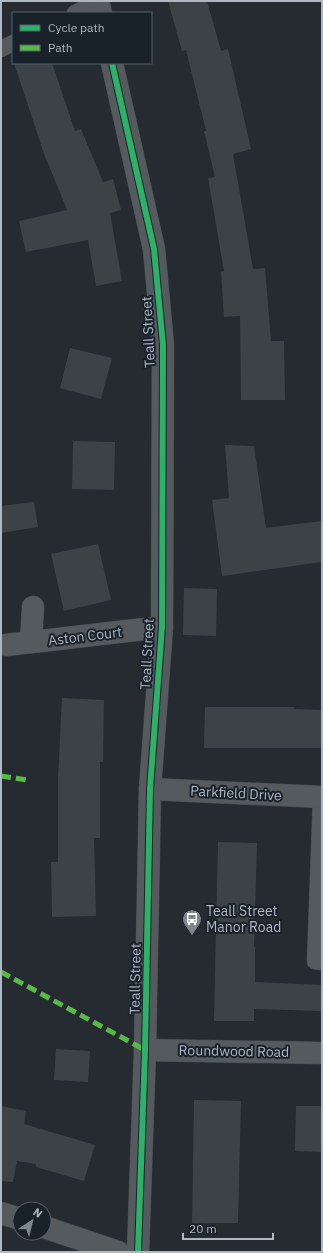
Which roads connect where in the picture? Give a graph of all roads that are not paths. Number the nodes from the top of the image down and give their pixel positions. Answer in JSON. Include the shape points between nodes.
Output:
{"nodes":[{"id":1,"x":99,"y":5,"type":"edge"},
{"id":2,"x":79,"y":12,"type":"edge"},
{"id":3,"x":12,"y":44,"type":"edge"},
{"id":4,"x":1,"y":49,"type":"edge"},
{"id":5,"x":112,"y":64,"type":"edge"},
{"id":6,"x":33,"y":607,"type":"dead end"},
{"id":7,"x":162,"y":627,"type":"junction"},
{"id":8,"x":31,"y":642,"type":"junction"},
{"id":9,"x":6,"y":645,"type":"dead end"},
{"id":10,"x":150,"y":789,"type":"junction"},
{"id":11,"x":322,"y":797,"type":"edge"},
{"id":12,"x":322,"y":962,"type":"edge"},
{"id":13,"x":146,"y":1050,"type":"junction"},
{"id":14,"x":322,"y":1053,"type":"edge"},
{"id":15,"x":1,"y":1213,"type":"edge"},
{"id":16,"x":12,"y":1216,"type":"edge"},
{"id":17,"x":52,"y":1230,"type":"edge"},
{"id":18,"x":118,"y":1252,"type":"edge"},
{"id":19,"x":138,"y":1252,"type":"edge"}],
"edges":[{"from":1,"to":2,"type":"lane"},
{"from":3,"to":4,"type":"lane"},
{"from":5,"to":7,"type":"street","name":"Teall Street","via":[[154,249],[163,345]]},
{"from":6,"to":8,"type":"street","name":"Aston Court"},
{"from":7,"to":8,"type":"street","name":"Aston Court"},
{"from":7,"to":10,"type":"street","name":"Teall Street"},
{"from":8,"to":9,"type":"street","name":"Aston Court"},
{"from":10,"to":11,"type":"street","name":"Parkfield Drive"},
{"from":10,"to":13,"type":"street","name":"Teall Street"},
{"from":11,"to":12,"type":"lane","via":[[315,961]]},
{"from":13,"to":14,"type":"street","name":"Roundwood Road"},
{"from":13,"to":19,"type":"street","name":"Teall Street"},
{"from":15,"to":16,"type":"street"},
{"from":17,"to":18,"type":"street"}]}
